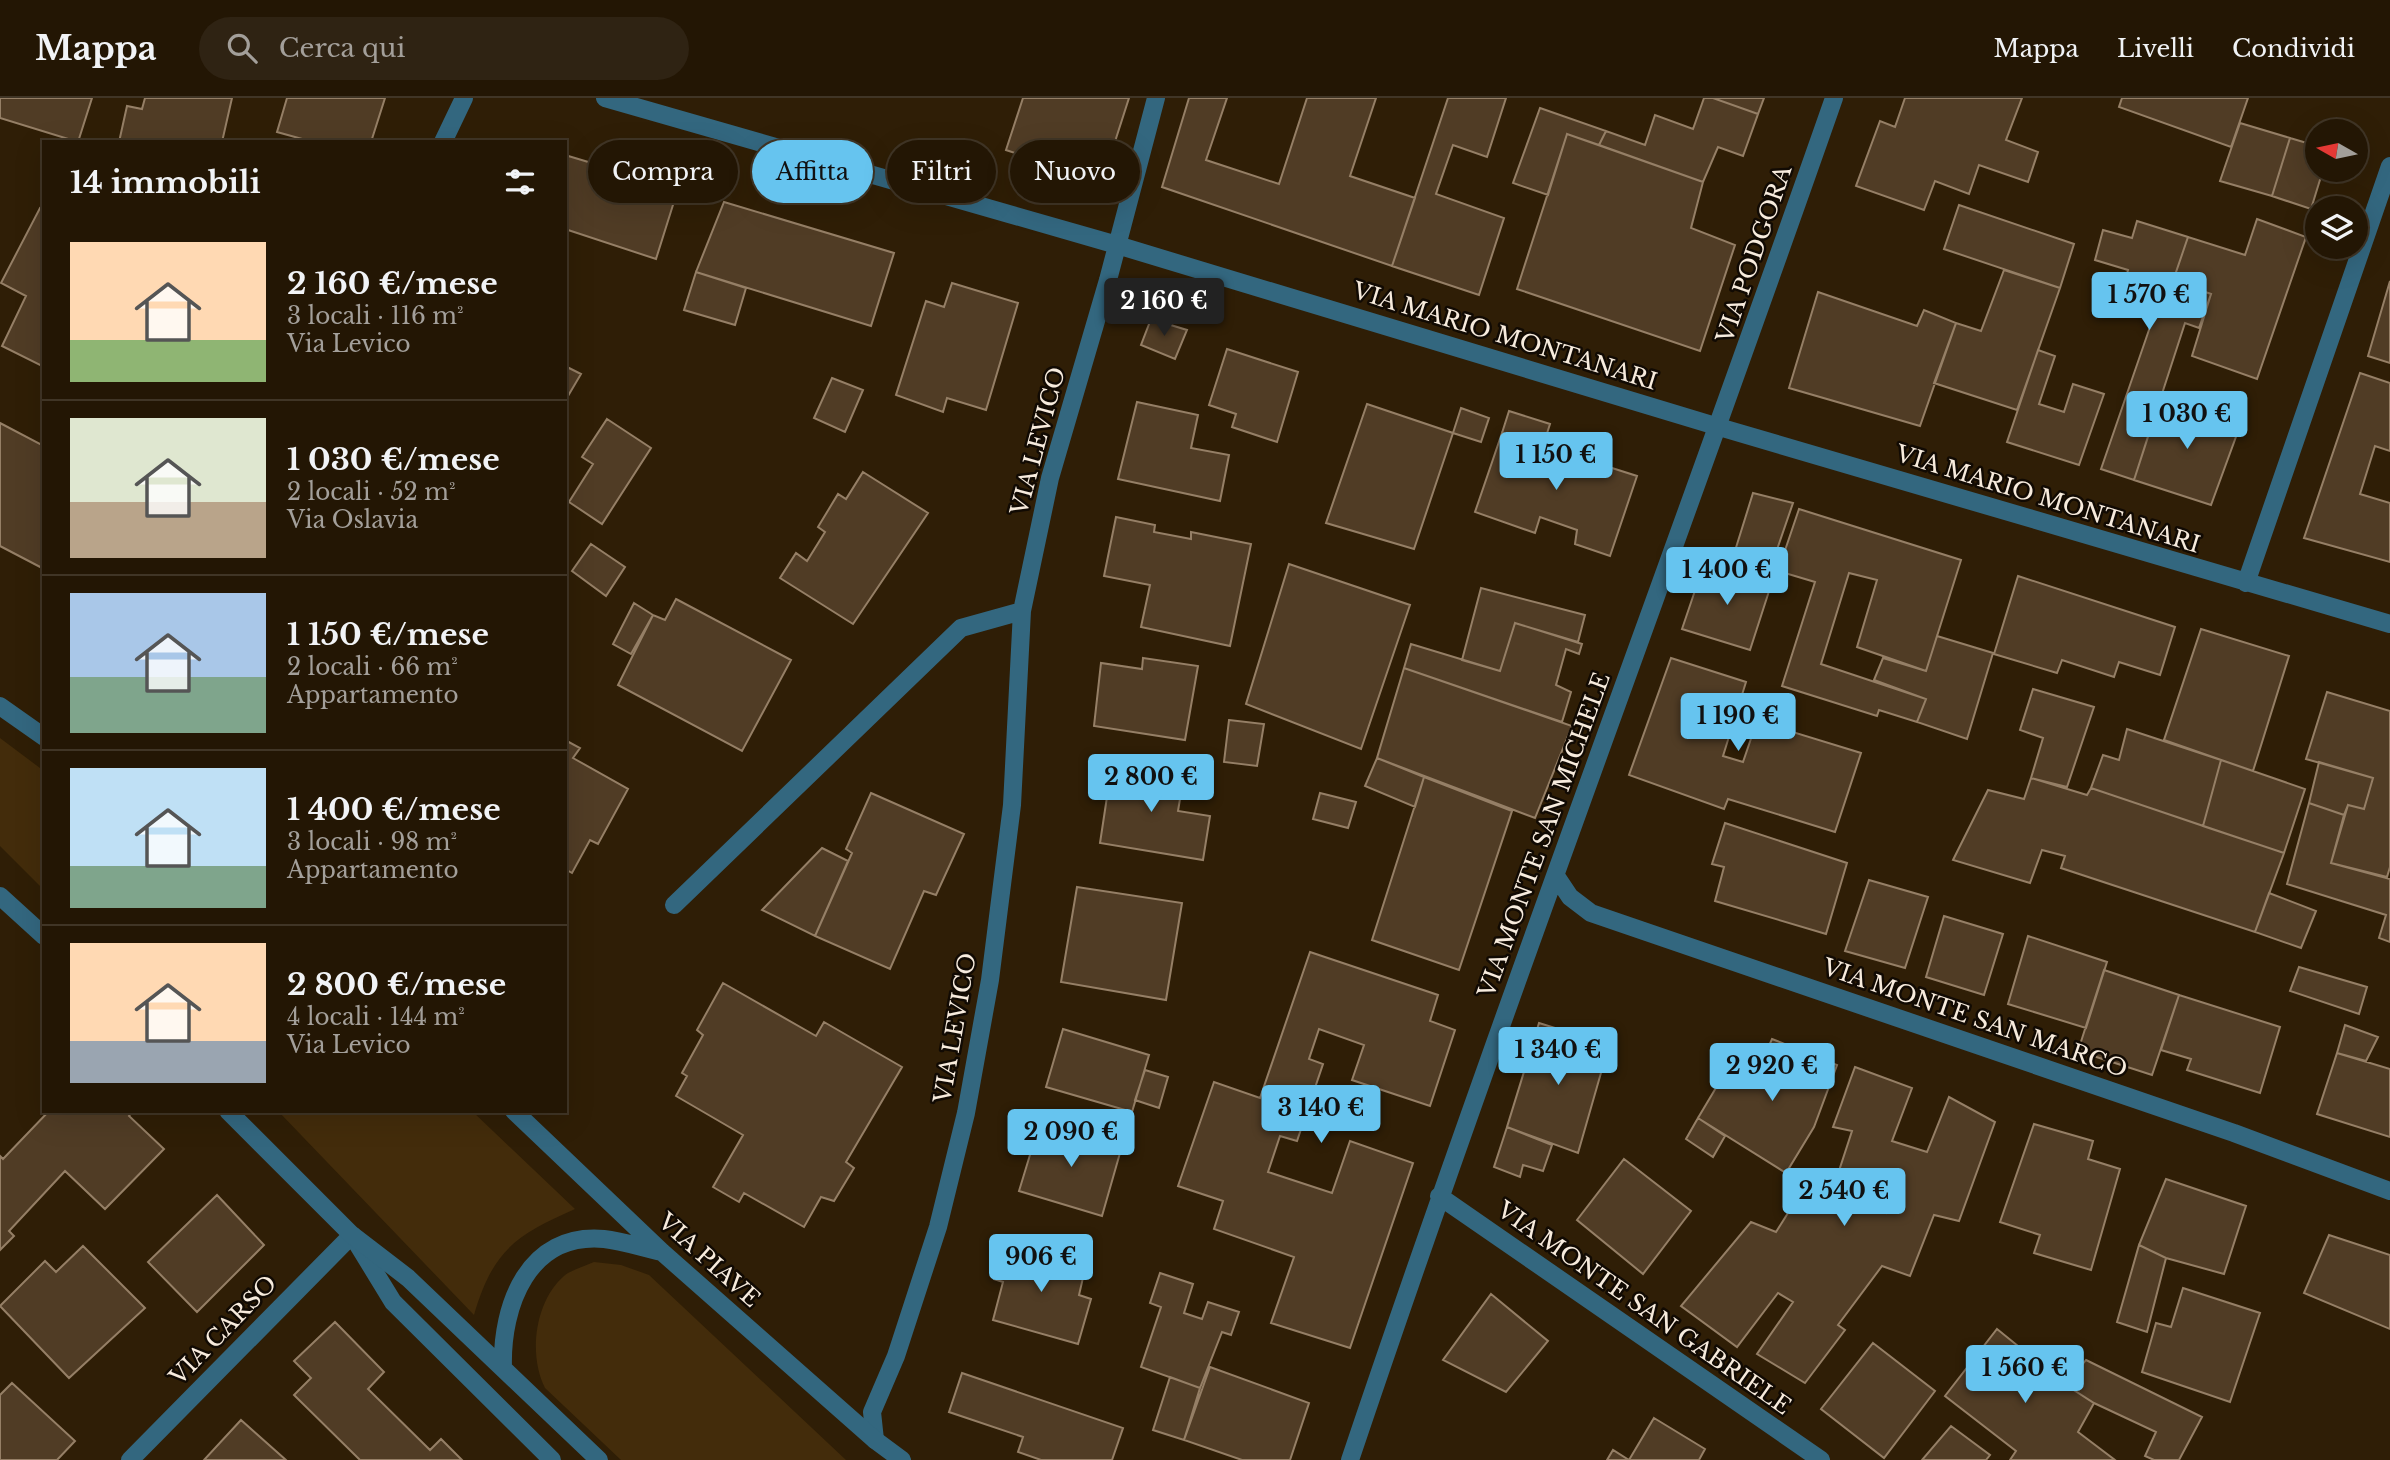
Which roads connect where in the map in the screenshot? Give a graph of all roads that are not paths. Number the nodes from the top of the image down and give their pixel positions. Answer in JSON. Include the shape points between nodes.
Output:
{"nodes":[{"id":1,"x":464,"y":98,"type":"edge"},
{"id":2,"x":605,"y":98,"type":"edge"},
{"id":3,"x":1156,"y":98,"type":"edge"},
{"id":4,"x":1834,"y":98,"type":"edge"},
{"id":5,"x":444,"y":140,"type":"edge"},
{"id":6,"x":2390,"y":166,"type":"edge"},
{"id":7,"x":1117,"y":244,"type":"junction"},
{"id":8,"x":1719,"y":427,"type":"junction"},
{"id":9,"x":2246,"y":583,"type":"junction"},
{"id":10,"x":1022,"y":611,"type":"junction"},
{"id":11,"x":2390,"y":624,"type":"edge"},
{"id":12,"x":0,"y":706,"type":"edge"},
{"id":13,"x":42,"y":736,"type":"edge"},
{"id":14,"x":1556,"y":876,"type":"junction"},
{"id":15,"x":0,"y":896,"type":"edge"},
{"id":16,"x":674,"y":905,"type":"dead end"},
{"id":17,"x":42,"y":934,"type":"edge"},
{"id":18,"x":230,"y":1113,"type":"edge"},
{"id":19,"x":516,"y":1113,"type":"edge"},
{"id":20,"x":2390,"y":1191,"type":"edge"},
{"id":21,"x":1439,"y":1196,"type":"junction"},
{"id":22,"x":352,"y":1236,"type":"junction"},
{"id":23,"x":662,"y":1252,"type":"junction"},
{"id":24,"x":503,"y":1368,"type":"junction"},
{"id":25,"x":875,"y":1440,"type":"junction"},
{"id":26,"x":130,"y":1460,"type":"edge"},
{"id":27,"x":552,"y":1460,"type":"edge"},
{"id":28,"x":599,"y":1460,"type":"edge"},
{"id":29,"x":902,"y":1460,"type":"edge"},
{"id":30,"x":1350,"y":1460,"type":"edge"},
{"id":31,"x":1821,"y":1460,"type":"edge"}],
"edges":[{"from":1,"to":5,"type":"street"},
{"from":2,"to":7,"type":"street","name":"VIA MARIO MONTANARI"},
{"from":3,"to":7,"type":"street","name":"VIA LEVICO"},
{"from":4,"to":8,"type":"street","name":"VIA PODGORA"},
{"from":6,"to":9,"type":"street"},
{"from":7,"to":8,"type":"street","name":"VIA MARIO MONTANARI"},
{"from":7,"to":10,"type":"street","name":"VIA LEVICO","via":[[1050,478]]},
{"from":8,"to":9,"type":"street","name":"VIA MARIO MONTANARI"},
{"from":8,"to":14,"type":"street","name":"VIA MONTE SAN MICHELE"},
{"from":9,"to":11,"type":"street","name":"VIA MARIO MONTANARI"},
{"from":10,"to":16,"type":"street","via":[[961,628]]},
{"from":10,"to":25,"type":"street","name":"VIA LEVICO","via":[[1012,805],[990,980],[938,1227],[896,1356],[872,1412]]},
{"from":12,"to":13,"type":"street"},
{"from":14,"to":20,"type":"street","name":"VIA MONTE SAN MARCO","via":[[1570,897],[1591,913]]},
{"from":14,"to":21,"type":"street","name":"VIA MONTE SAN MICHELE"},
{"from":15,"to":17,"type":"street"},
{"from":18,"to":22,"type":"street"},
{"from":19,"to":23,"type":"street","name":"VIA PIAVE"},
{"from":21,"to":30,"type":"street","name":"VIA MONTE SAN MICHELE"},
{"from":21,"to":31,"type":"street","name":"VIA MONTE SAN GABRIELE"},
{"from":22,"to":24,"type":"street","via":[[408,1278]]},
{"from":22,"to":26,"type":"street","name":"VIA CARSO"},
{"from":22,"to":27,"type":"street","via":[[393,1303]]},
{"from":23,"to":24,"type":"street","via":[[603,1239],[572,1241],[533,1263],[512,1299],[502,1337]]},
{"from":23,"to":25,"type":"street","name":"VIA PIAVE"},
{"from":24,"to":28,"type":"street"},
{"from":25,"to":29,"type":"street","name":"VIA PIAVE"}]}
